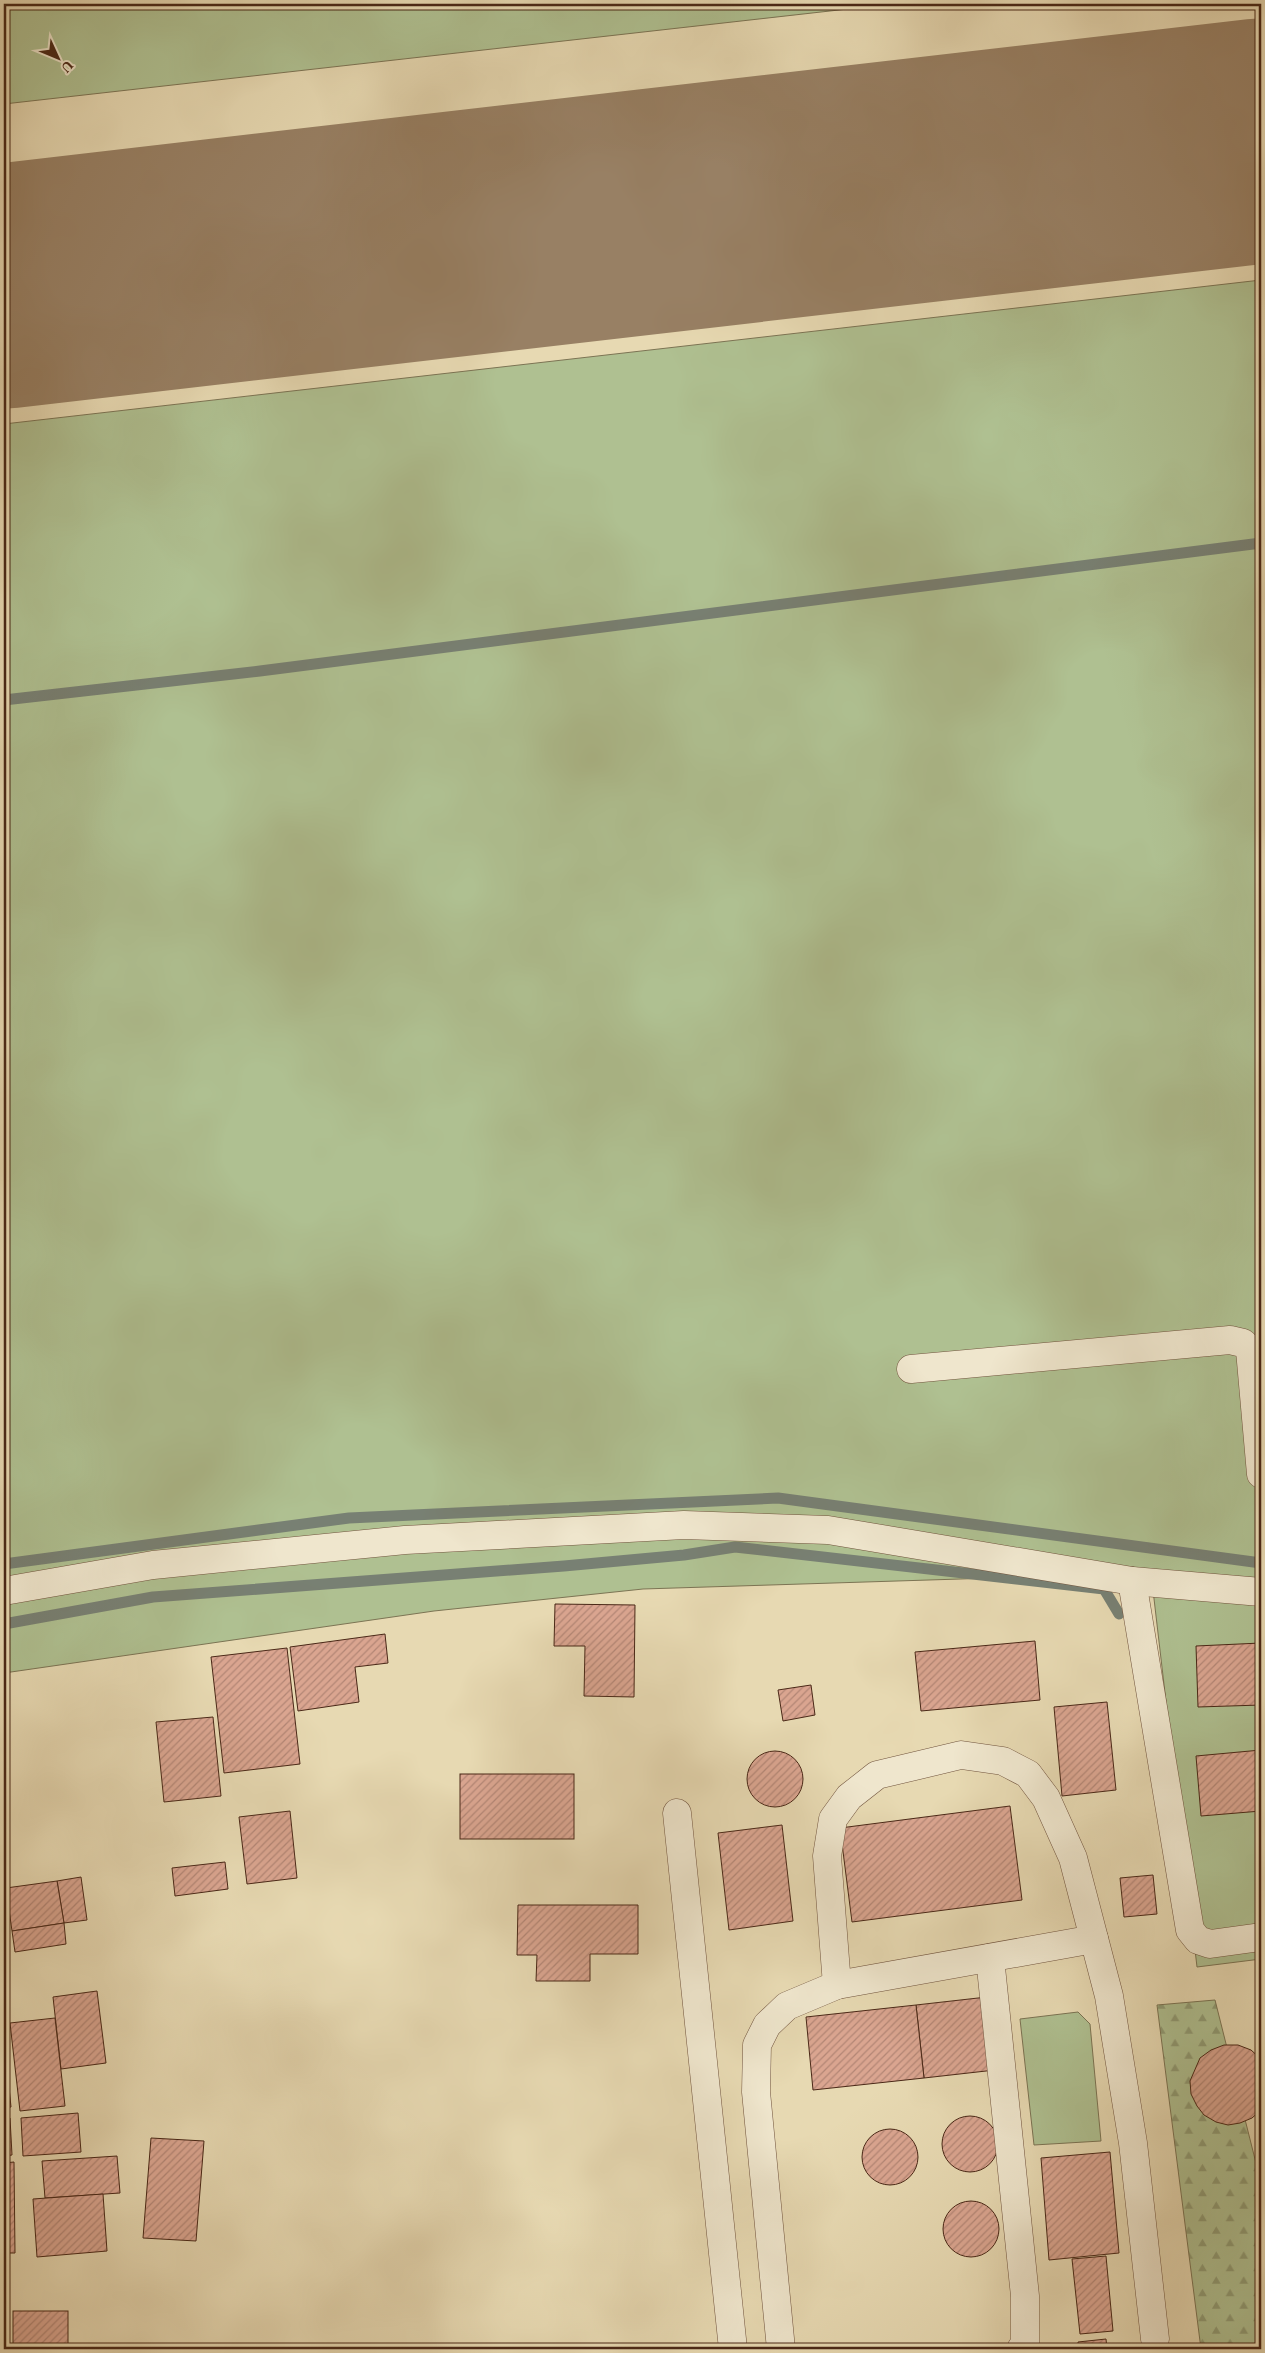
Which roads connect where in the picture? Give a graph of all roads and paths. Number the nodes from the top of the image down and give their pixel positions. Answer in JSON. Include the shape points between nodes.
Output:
{"nodes":[{"id":1,"x":911,"y":1369,"type":"dead end"},
{"id":2,"x":1261,"y":1474,"type":"edge"},
{"id":3,"x":1132,"y":1581,"type":"junction"},
{"id":4,"x":4,"y":1591,"type":"edge"},
{"id":5,"x":1261,"y":1592,"type":"edge"},
{"id":6,"x":677,"y":1813,"type":"dead end"},
{"id":7,"x":1261,"y":1937,"type":"edge"},
{"id":8,"x":1094,"y":1939,"type":"junction"},
{"id":9,"x":990,"y":1958,"type":"junction"},
{"id":10,"x":837,"y":1985,"type":"junction"},
{"id":11,"x":1154,"y":2339,"type":"dead end"},
{"id":12,"x":733,"y":2349,"type":"edge"},
{"id":13,"x":782,"y":2349,"type":"edge"},
{"id":14,"x":1021,"y":2349,"type":"edge"}],
"edges":[{"from":1,"to":2,"type":"street","via":[[1230,1340],[1243,1343],[1250,1350]]},
{"from":3,"to":4,"type":"street","via":[[828,1530],[684,1525],[396,1541],[153,1565]]},
{"from":3,"to":5,"type":"street"},
{"from":3,"to":7,"type":"street","via":[[1190,1930],[1198,1940],[1210,1944]]},
{"from":6,"to":12,"type":"street"},
{"from":8,"to":9,"type":"street"},
{"from":8,"to":10,"type":"street","via":[[1073,1858],[1046,1798],[1028,1774],[1003,1761],[961,1755],[877,1775],[849,1797],[833,1819],[827,1856]]},
{"from":8,"to":11,"type":"street","via":[[1109,1996],[1133,2143]]},
{"from":9,"to":10,"type":"street"},
{"from":9,"to":14,"type":"street","via":[[1025,2296],[1025,2343]]},
{"from":10,"to":13,"type":"street","via":[[787,2006],[767,2025],[757,2045],[756,2092]]}]}
